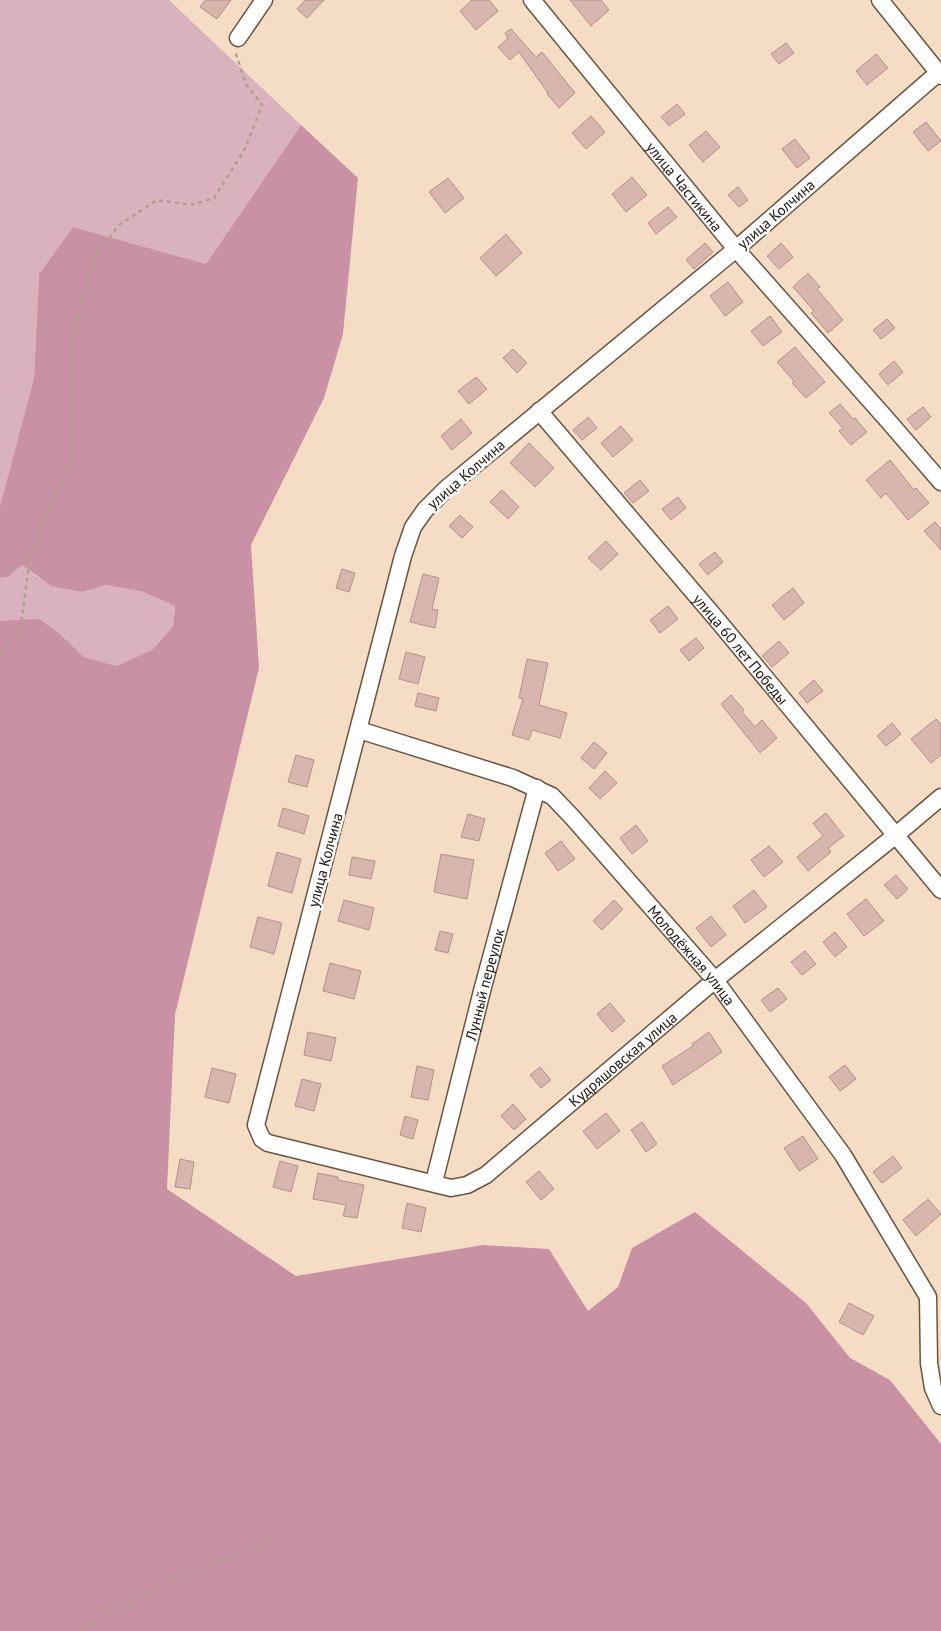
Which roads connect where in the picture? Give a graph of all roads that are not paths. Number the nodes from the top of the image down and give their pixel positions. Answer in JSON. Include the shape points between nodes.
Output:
{"nodes":[{"id":1,"x":264,"y":0,"type":"edge"},
{"id":2,"x":532,"y":0,"type":"edge"},
{"id":3,"x":880,"y":0,"type":"edge"},
{"id":4,"x":238,"y":38,"type":"road end"},
{"id":5,"x":940,"y":74,"type":"edge"},
{"id":6,"x":736,"y":249,"type":"junction"},
{"id":7,"x":539,"y":411,"type":"junction"},
{"id":8,"x":941,"y":482,"type":"edge"},
{"id":9,"x":359,"y":730,"type":"junction"},
{"id":10,"x":537,"y":788,"type":"junction"},
{"id":11,"x":941,"y":797,"type":"edge"},
{"id":12,"x":896,"y":835,"type":"junction"},
{"id":13,"x":941,"y":890,"type":"edge"},
{"id":14,"x":715,"y":980,"type":"junction"},
{"id":15,"x":262,"y":1139,"type":"joint"},
{"id":16,"x":434,"y":1182,"type":"junction"},
{"id":17,"x":941,"y":1406,"type":"edge"}],
"edges":[{"from":1,"to":4,"type":"street"},
{"from":2,"to":6,"type":"street","name":"улица Частикина"},
{"from":3,"to":5,"type":"street"},
{"from":5,"to":6,"type":"street","name":"улица Колчина"},
{"from":6,"to":7,"type":"street","name":"улица Колчина"},
{"from":6,"to":8,"type":"street","name":"улица Частикина"},
{"from":7,"to":9,"type":"street","name":"улица Колчина","via":[[447,488],[413,526]]},
{"from":7,"to":12,"type":"street","name":"улица 60 лет Победы","via":[[720,622]]},
{"from":9,"to":10,"type":"street","name":"Молодёжная улица"},
{"from":9,"to":15,"type":"street","name":"улица Колчина","via":[[256,1125]]},
{"from":10,"to":14,"type":"street","name":"Молодёжная улица","via":[[552,796],[573,818]]},
{"from":10,"to":16,"type":"street","name":"Лунный переулок"},
{"from":11,"to":12,"type":"street","name":"Кудряшовская улица"},
{"from":12,"to":13,"type":"street","name":"улица 60 лет Победы"},
{"from":12,"to":14,"type":"street","name":"Кудряшовская улица"},
{"from":14,"to":16,"type":"street","name":"Кудряшовская улица","via":[[486,1174],[467,1185],[451,1188]]},
{"from":14,"to":17,"type":"street","name":"Молодёжная улица","via":[[843,1155],[928,1297],[929,1363],[933,1388]]},
{"from":15,"to":16,"type":"street","name":"Кудряшовская улица"}]}
